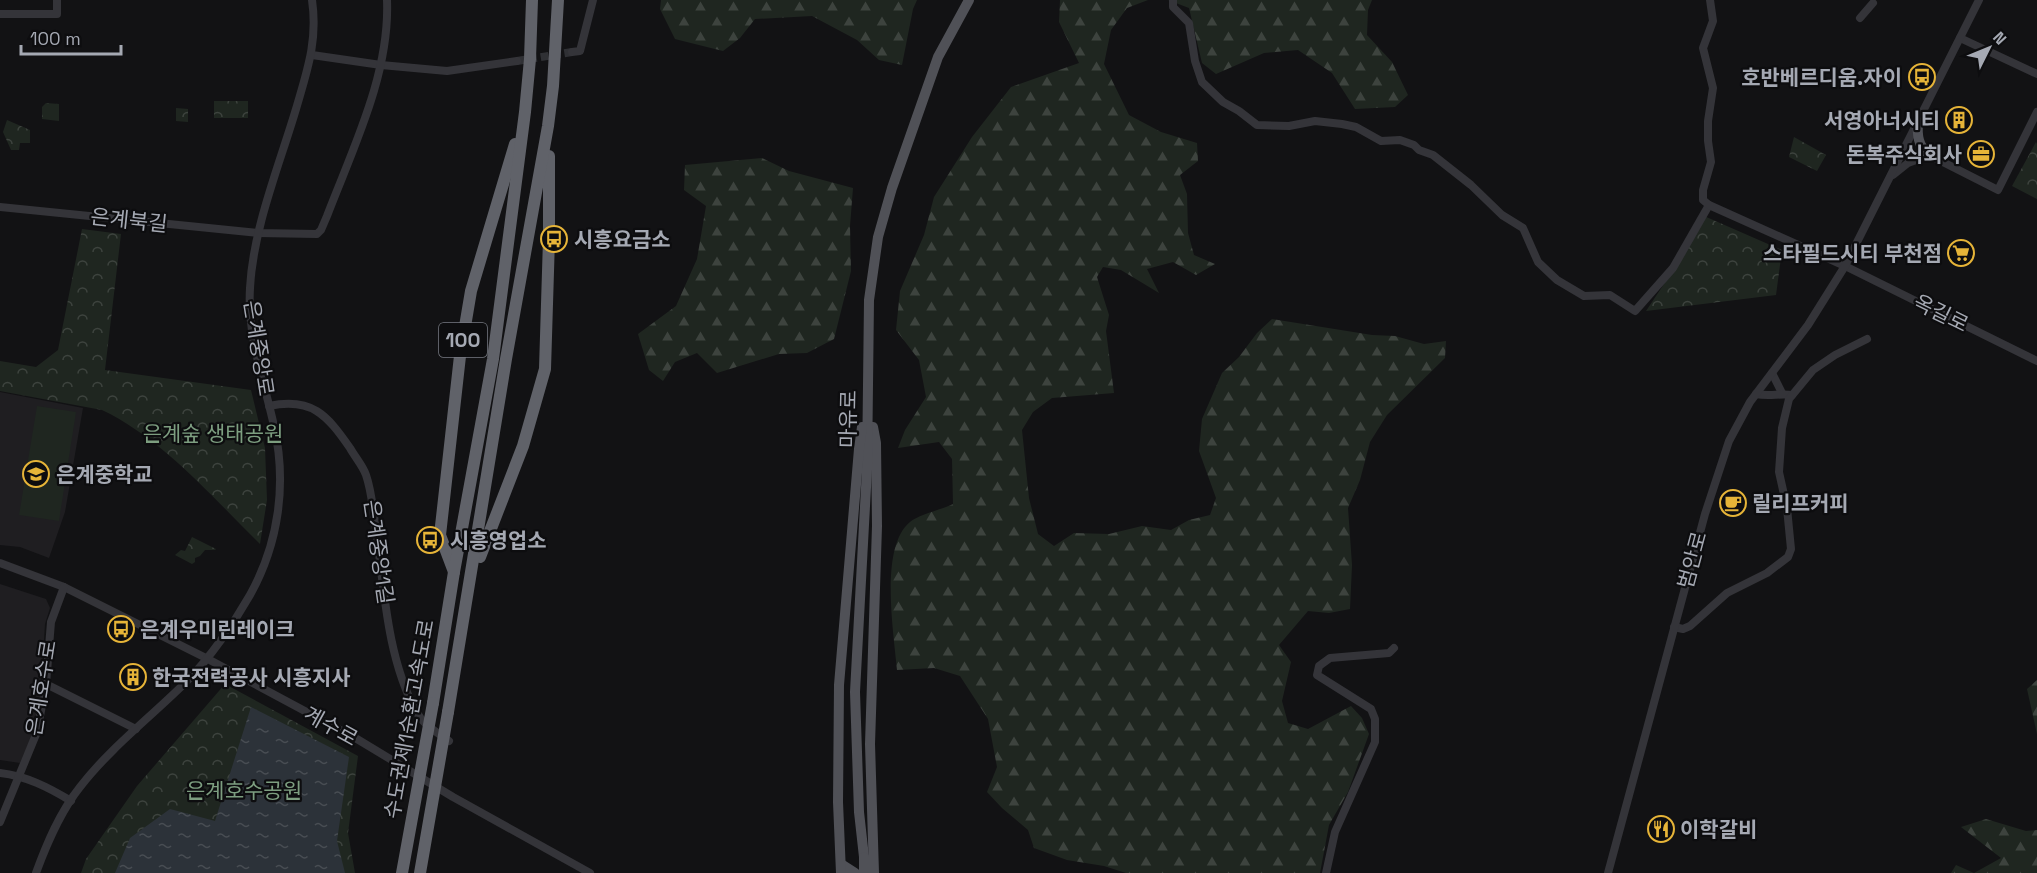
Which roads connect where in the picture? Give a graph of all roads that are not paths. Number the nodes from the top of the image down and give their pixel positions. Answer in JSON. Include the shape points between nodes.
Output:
{"nodes":[{"id":1,"x":57,"y":0,"type":"edge"},
{"id":2,"x":312,"y":0,"type":"edge"},
{"id":3,"x":387,"y":0,"type":"edge"},
{"id":4,"x":532,"y":0,"type":"edge"},
{"id":5,"x":558,"y":0,"type":"edge"},
{"id":6,"x":594,"y":0,"type":"edge"},
{"id":7,"x":969,"y":0,"type":"edge"},
{"id":8,"x":1173,"y":0,"type":"edge"},
{"id":9,"x":1710,"y":0,"type":"edge"},
{"id":10,"x":1979,"y":0,"type":"edge"},
{"id":11,"x":1873,"y":1,"type":"edge"},
{"id":12,"x":0,"y":5,"type":"edge"},
{"id":13,"x":0,"y":14,"type":"edge"},
{"id":14,"x":1860,"y":18,"type":"dead end"},
{"id":15,"x":1960,"y":38,"type":"junction"},
{"id":16,"x":572,"y":52,"type":"dead end"},
{"id":17,"x":312,"y":55,"type":"junction"},
{"id":18,"x":517,"y":61,"type":"tunnel mouth"},
{"id":19,"x":381,"y":65,"type":"junction"},
{"id":20,"x":2037,"y":74,"type":"edge"},
{"id":21,"x":525,"y":112,"type":"junction"},
{"id":22,"x":2037,"y":112,"type":"edge"},
{"id":23,"x":1918,"y":122,"type":"junction"},
{"id":24,"x":549,"y":126,"type":"junction"},
{"id":25,"x":1929,"y":155,"type":"junction"},
{"id":26,"x":1889,"y":179,"type":"junction"},
{"id":27,"x":1709,"y":205,"type":"junction"},
{"id":28,"x":0,"y":207,"type":"edge"},
{"id":29,"x":258,"y":233,"type":"junction"},
{"id":30,"x":1845,"y":266,"type":"junction"},
{"id":31,"x":1867,"y":339,"type":"dead end"},
{"id":32,"x":2037,"y":361,"type":"edge"},
{"id":33,"x":1772,"y":372,"type":"junction"},
{"id":34,"x":1756,"y":393,"type":"junction"},
{"id":35,"x":1782,"y":393,"type":"junction"},
{"id":36,"x":868,"y":394,"type":"junction"},
{"id":37,"x":1792,"y":396,"type":"junction"},
{"id":38,"x":269,"y":406,"type":"junction"},
{"id":39,"x":0,"y":563,"type":"edge"},
{"id":40,"x":454,"y":572,"type":"junction"},
{"id":41,"x":471,"y":580,"type":"junction"},
{"id":42,"x":64,"y":586,"type":"junction"},
{"id":43,"x":1674,"y":627,"type":"junction"},
{"id":44,"x":1394,"y":648,"type":"dead end"},
{"id":45,"x":206,"y":658,"type":"junction"},
{"id":46,"x":46,"y":684,"type":"junction"},
{"id":47,"x":136,"y":729,"type":"junction"},
{"id":48,"x":449,"y":741,"type":"dead end"},
{"id":49,"x":0,"y":773,"type":"edge"},
{"id":50,"x":19,"y":776,"type":"junction"},
{"id":51,"x":71,"y":801,"type":"junction"},
{"id":52,"x":0,"y":822,"type":"edge"},
{"id":53,"x":840,"y":870,"type":"edge"},
{"id":54,"x":876,"y":870,"type":"edge"},
{"id":55,"x":36,"y":873,"type":"edge"},
{"id":56,"x":402,"y":873,"type":"edge"},
{"id":57,"x":420,"y":873,"type":"edge"},
{"id":58,"x":590,"y":873,"type":"edge"},
{"id":59,"x":855,"y":873,"type":"edge"},
{"id":60,"x":863,"y":873,"type":"edge"},
{"id":61,"x":1326,"y":873,"type":"edge"},
{"id":62,"x":1608,"y":873,"type":"edge"}],
"edges":[{"from":1,"to":13,"type":"street","via":[[57,14]]},
{"from":2,"to":17,"type":"street","name":"은계중앙로"},
{"from":3,"to":19,"type":"street"},
{"from":4,"to":21,"type":"highway","name":"수도권제1순환고속도로","number":"100"},
{"from":5,"to":24,"type":"highway","name":"수도권제1순환고속도로","number":"100"},
{"from":6,"to":16,"type":"street","via":[[580,51]]},
{"from":7,"to":36,"type":"main road","name":"마유로","via":[[938,57],[878,237],[869,300]]},
{"from":8,"to":27,"type":"street","via":[[1173,7],[1189,23],[1202,82],[1223,102],[1257,125],[1289,126],[1315,121],[1341,124],[1356,127],[1381,141],[1400,140],[1433,155],[1471,184],[1502,215],[1523,228],[1538,262],[1557,280],[1584,296],[1610,295],[1635,311],[1673,268]]},
{"from":9,"to":27,"type":"street","via":[[1713,21],[1703,48],[1713,88],[1708,121],[1711,162],[1702,197]]},
{"from":10,"to":15,"type":"street","name":"범안로"},
{"from":11,"to":14,"type":"street"},
{"from":12,"to":13,"type":"street"},
{"from":15,"to":20,"type":"street"},
{"from":15,"to":23,"type":"street","name":"범안로"},
{"from":17,"to":19,"type":"street"},
{"from":17,"to":29,"type":"street","name":"은계중앙로"},
{"from":18,"to":19,"type":"street","via":[[447,71]]},
{"from":19,"to":29,"type":"street","name":"은계북길","via":[[321,230],[312,234]]},
{"from":21,"to":40,"type":"highway","name":"수도권제1순환고속도로","number":"100","via":[[494,359]]},
{"from":21,"to":40,"type":"highway","name":"수도권제1순환고속도로","number":"100","via":[[471,291],[462,345],[440,535]]},
{"from":22,"to":25,"type":"street","via":[[1998,190]]},
{"from":23,"to":25,"type":"main road","via":[[1920,144]]},
{"from":23,"to":26,"type":"street","name":"범안로"},
{"from":24,"to":41,"type":"highway","name":"수도권제1순환고속도로","number":"100","via":[[506,358]]},
{"from":24,"to":41,"type":"highway","name":"수도권제1순환고속도로","number":"100","via":[[545,369],[523,446]]},
{"from":25,"to":26,"type":"street","name":"범안로","via":[[1908,163]]},
{"from":26,"to":30,"type":"street","name":"범안로"},
{"from":27,"to":30,"type":"street","name":"옥길로"},
{"from":28,"to":29,"type":"street","name":"은계북길"},
{"from":29,"to":38,"type":"street","name":"은계중앙로","via":[[250,308]]},
{"from":30,"to":32,"type":"street","name":"옥길로"},
{"from":30,"to":33,"type":"street","name":"범안로","via":[[1808,326]]},
{"from":31,"to":37,"type":"street","via":[[1819,365]]},
{"from":33,"to":34,"type":"street","name":"범안로"},
{"from":33,"to":35,"type":"street"},
{"from":34,"to":35,"type":"street"},
{"from":34,"to":43,"type":"street","name":"범안로","via":[[1729,441]]},
{"from":35,"to":37,"type":"street"},
{"from":36,"to":53,"type":"main road","via":[[859,449],[839,685]]},
{"from":36,"to":54,"type":"main road","via":[[876,443],[870,744]]},
{"from":36,"to":60,"type":"main road","name":"마유로","bridge":true,"via":[[855,692]]},
{"from":37,"to":43,"type":"street","via":[[1782,428],[1779,472],[1789,556],[1767,573],[1727,593],[1690,626]]},
{"from":38,"to":45,"type":"street","name":"은계중앙로","via":[[281,487],[271,549],[241,611]]},
{"from":38,"to":48,"type":"street","name":"은계중앙1길","via":[[300,404],[324,415],[366,474],[393,644],[404,687],[424,723]]},
{"from":39,"to":42,"type":"street","name":"계수로"},
{"from":40,"to":56,"type":"highway","name":"수도권제1순환고속도로","number":"100","bridge":true},
{"from":41,"to":57,"type":"highway","name":"수도권제1순환고속도로","number":"100","bridge":true},
{"from":42,"to":45,"type":"street","name":"계수로"},
{"from":42,"to":46,"type":"street","name":"은계호수로","via":[[51,622]]},
{"from":43,"to":62,"type":"street","name":"범안로"},
{"from":44,"to":61,"type":"street","via":[[1389,653],[1330,658],[1319,666],[1317,675],[1371,709],[1375,718],[1375,742],[1335,832]]},
{"from":45,"to":47,"type":"street","name":"은계중앙로"},
{"from":45,"to":58,"type":"street","name":"계수로","via":[[357,739]]},
{"from":46,"to":47,"type":"street"},
{"from":46,"to":50,"type":"street","name":"은계호수로","via":[[37,732]]},
{"from":47,"to":51,"type":"street","name":"은계중앙로","via":[[87,778]]},
{"from":49,"to":50,"type":"street"},
{"from":50,"to":51,"type":"street"},
{"from":50,"to":52,"type":"street","name":"은계호수로"},
{"from":51,"to":55,"type":"street","name":"은계중앙로"},
{"from":53,"to":59,"type":"main road"},
{"from":54,"to":60,"type":"main road"}]}
